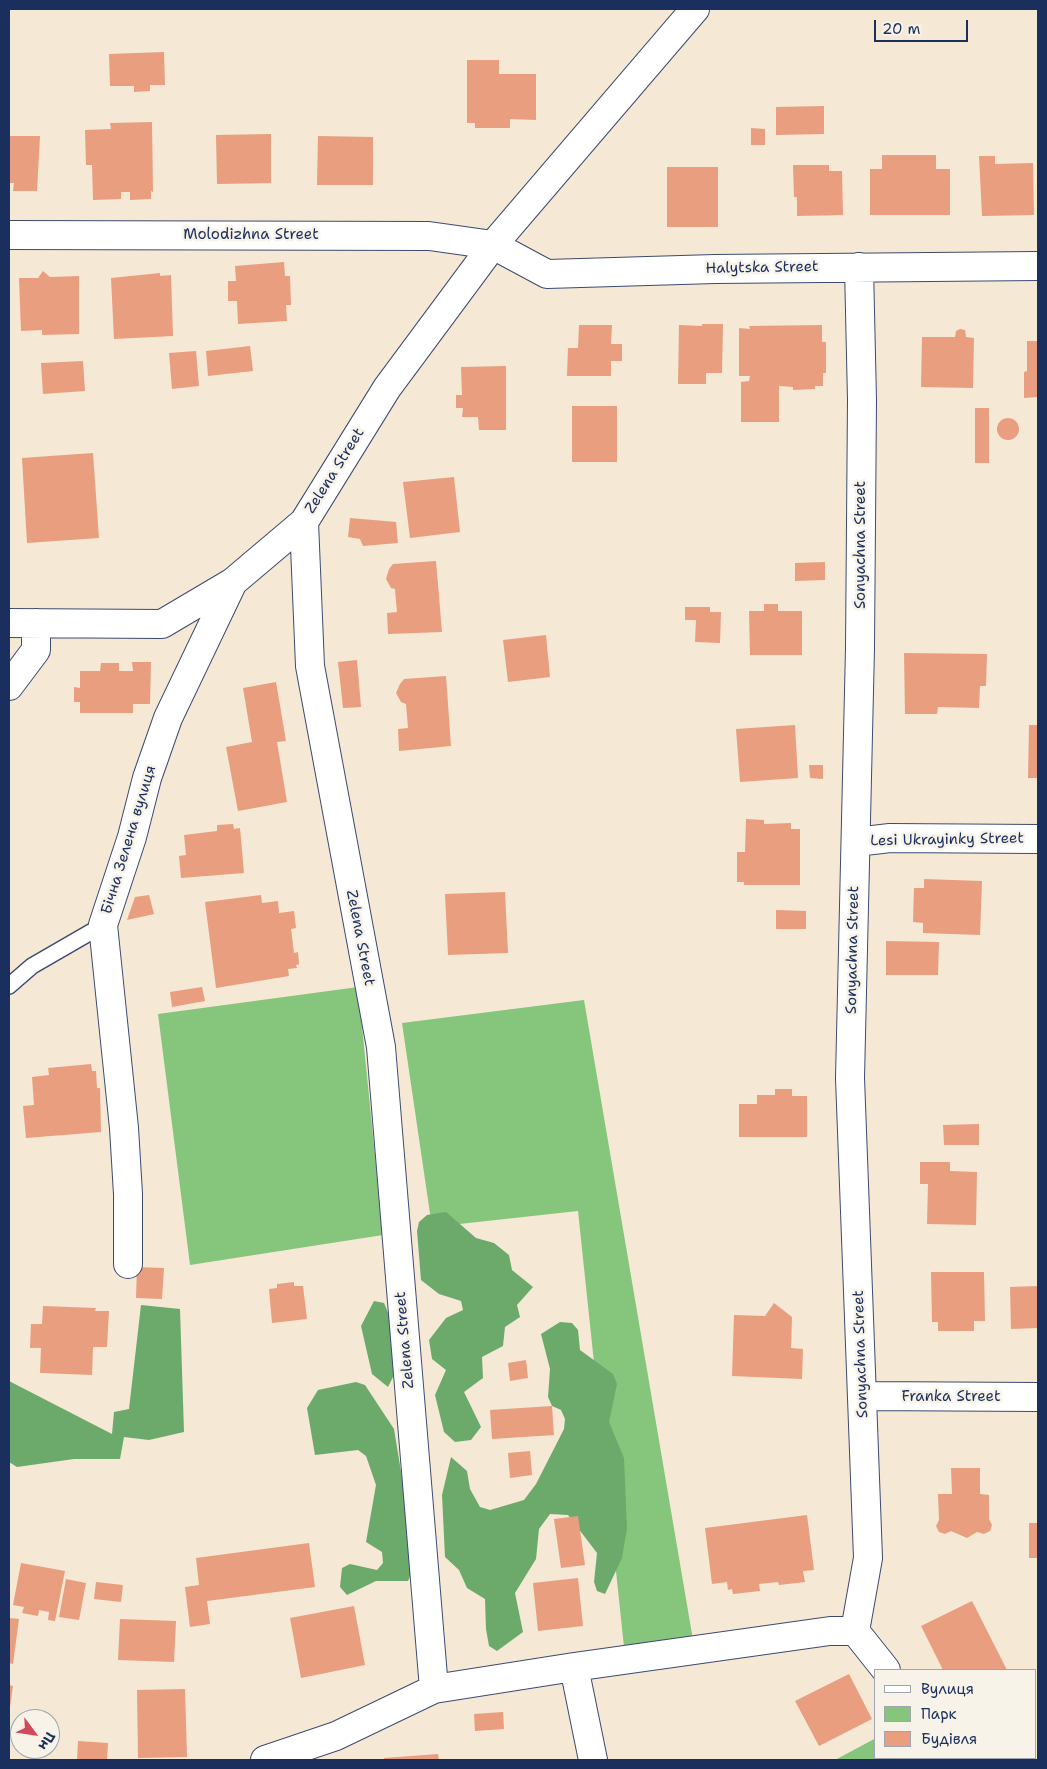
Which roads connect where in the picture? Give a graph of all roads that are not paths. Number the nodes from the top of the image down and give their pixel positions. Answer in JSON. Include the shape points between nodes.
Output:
{"nodes":[{"id":1,"x":695,"y":9,"type":"edge"},
{"id":2,"x":9,"y":235,"type":"edge"},
{"id":3,"x":493,"y":245,"type":"junction"},
{"id":4,"x":1038,"y":266,"type":"edge"},
{"id":5,"x":859,"y":267,"type":"junction"},
{"id":6,"x":304,"y":522,"type":"junction"},
{"id":7,"x":233,"y":582,"type":"junction"},
{"id":8,"x":9,"y":623,"type":"edge"},
{"id":9,"x":36,"y":623,"type":"junction"},
{"id":10,"x":9,"y":686,"type":"edge"},
{"id":11,"x":1038,"y":838,"type":"edge"},
{"id":12,"x":856,"y":842,"type":"junction"},
{"id":13,"x":103,"y":925,"type":"junction"},
{"id":14,"x":9,"y":986,"type":"edge"},
{"id":15,"x":128,"y":1264,"type":"dead end"},
{"id":16,"x":863,"y":1396,"type":"junction"},
{"id":17,"x":1038,"y":1397,"type":"edge"},
{"id":18,"x":855,"y":1631,"type":"junction"},
{"id":19,"x":574,"y":1667,"type":"junction"},
{"id":20,"x":885,"y":1669,"type":"edge"},
{"id":21,"x":434,"y":1690,"type":"junction"},
{"id":22,"x":265,"y":1760,"type":"edge"},
{"id":23,"x":593,"y":1760,"type":"edge"}],
"edges":[{"from":1,"to":3,"type":"street","name":"Zelena Street"},
{"from":2,"to":3,"type":"street","name":"Molodizhna Street","via":[[429,236]]},
{"from":3,"to":5,"type":"street","name":"Halytska Street","via":[[547,274]]},
{"from":3,"to":6,"type":"street","name":"Zelena Street","via":[[387,388]]},
{"from":4,"to":5,"type":"street","name":"Halytska Street"},
{"from":5,"to":12,"type":"street","name":"Sonyachna Street","via":[[862,400]]},
{"from":6,"to":7,"type":"street"},
{"from":6,"to":21,"type":"street","name":"Zelena Street","via":[[310,666],[381,1047]]},
{"from":7,"to":9,"type":"street","via":[[162,624]]},
{"from":7,"to":13,"type":"street","name":"Бічна Зелена вулиця","via":[[168,718]]},
{"from":8,"to":9,"type":"street"},
{"from":9,"to":10,"type":"street","via":[[36,650]]},
{"from":11,"to":12,"type":"street","name":"Lesi Ukrayinky Street","via":[[890,838]]},
{"from":12,"to":16,"type":"street","name":"Sonyachna Street","via":[[850,1078]]},
{"from":13,"to":14,"type":"lane","via":[[32,966]]},
{"from":13,"to":15,"type":"street","name":"Бічна Зелена вулиця","via":[[124,1128]]},
{"from":16,"to":17,"type":"street","name":"Franka Street"},
{"from":16,"to":18,"type":"street","name":"Sonyachna Street","via":[[868,1558]]},
{"from":18,"to":19,"type":"street","via":[[800,1635]]},
{"from":18,"to":20,"type":"street"},
{"from":19,"to":21,"type":"street"},
{"from":19,"to":23,"type":"street"},
{"from":21,"to":22,"type":"street","via":[[336,1736]]}]}
